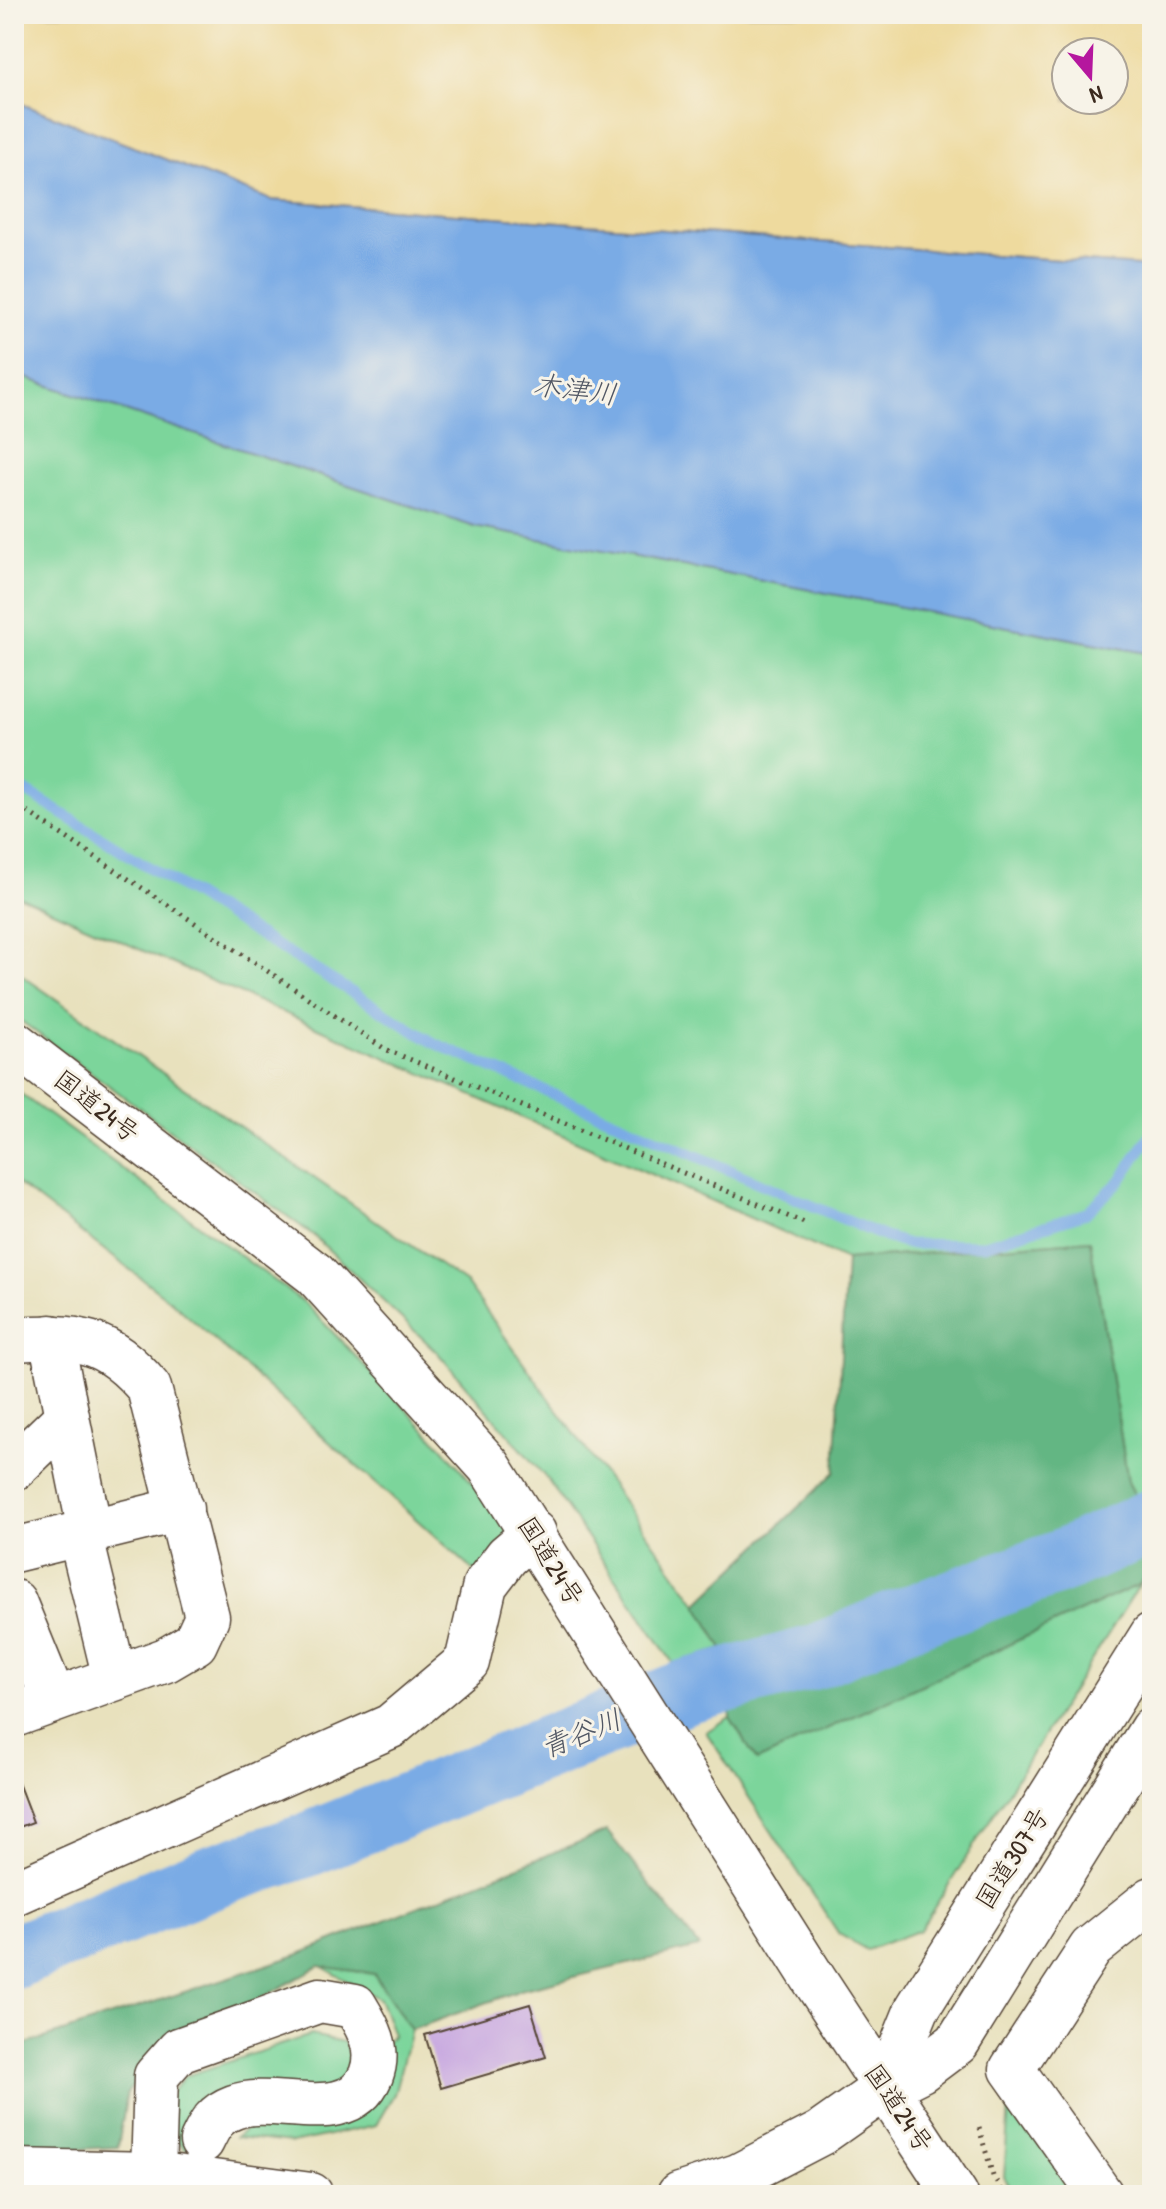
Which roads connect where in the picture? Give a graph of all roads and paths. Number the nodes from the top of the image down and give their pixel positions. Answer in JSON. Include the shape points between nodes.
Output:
{"nodes":[{"id":1,"x":14,"y":803,"type":"edge"},
{"id":2,"x":14,"y":1043,"type":"edge"},
{"id":3,"x":804,"y":1223,"type":"dead end"},
{"id":4,"x":32,"y":1338,"type":"edge"},
{"id":5,"x":67,"y":1417,"type":"junction"},
{"id":6,"x":14,"y":1470,"type":"edge"},
{"id":7,"x":181,"y":1509,"type":"junction"},
{"id":8,"x":84,"y":1520,"type":"junction"},
{"id":9,"x":534,"y":1533,"type":"junction"},
{"id":10,"x":14,"y":1550,"type":"edge"},
{"id":11,"x":14,"y":1602,"type":"edge"},
{"id":12,"x":1152,"y":1635,"type":"edge"},
{"id":13,"x":24,"y":1656,"type":"edge"},
{"id":14,"x":115,"y":1678,"type":"junction"},
{"id":15,"x":54,"y":1700,"type":"junction"},
{"id":16,"x":14,"y":1715,"type":"edge"},
{"id":17,"x":1152,"y":1729,"type":"edge"},
{"id":18,"x":14,"y":1893,"type":"edge"},
{"id":19,"x":1152,"y":1899,"type":"edge"},
{"id":20,"x":885,"y":2088,"type":"junction"},
{"id":21,"x":979,"y":2128,"type":"dead end"},
{"id":22,"x":202,"y":2141,"type":"dead end"},
{"id":23,"x":14,"y":2171,"type":"edge"},
{"id":24,"x":153,"y":2174,"type":"junction"},
{"id":25,"x":311,"y":2195,"type":"edge"},
{"id":26,"x":679,"y":2195,"type":"edge"},
{"id":27,"x":956,"y":2195,"type":"edge"},
{"id":28,"x":1005,"y":2195,"type":"edge"},
{"id":29,"x":1101,"y":2195,"type":"edge"}],
"edges":[{"from":1,"to":3,"type":"path","via":[[385,1049]]},
{"from":2,"to":9,"type":"main road","name":"国道24号","via":[[315,1274],[489,1466]]},
{"from":4,"to":5,"type":"main road"},
{"from":4,"to":7,"type":"main road","via":[[81,1339],[126,1360],[149,1388]]},
{"from":5,"to":6,"type":"main road"},
{"from":5,"to":8,"type":"main road"},
{"from":6,"to":8,"type":"main road"},
{"from":7,"to":8,"type":"main road"},
{"from":7,"to":14,"type":"main road","via":[[207,1617],[195,1643]]},
{"from":8,"to":10,"type":"main road"},
{"from":8,"to":14,"type":"main road","via":[[84,1613]]},
{"from":9,"to":18,"type":"main road","via":[[485,1585],[467,1662],[391,1726]]},
{"from":9,"to":20,"type":"main road","name":"国道24号"},
{"from":11,"to":13,"type":"main road"},
{"from":12,"to":20,"type":"main road","name":"国道307号","via":[[917,2009]]},
{"from":13,"to":15,"type":"main road"},
{"from":14,"to":15,"type":"main road"},
{"from":15,"to":16,"type":"main road"},
{"from":17,"to":20,"type":"main road","name":"国道307号","via":[[957,2043]]},
{"from":19,"to":29,"type":"main road","via":[[1091,1948],[1012,2069]]},
{"from":20,"to":26,"type":"main road","name":"国道307号","via":[[807,2141],[738,2176]]},
{"from":20,"to":27,"type":"main road","name":"国道24号"},
{"from":21,"to":28,"type":"path","via":[[993,2176]]},
{"from":22,"to":24,"type":"main road","via":[[212,2119],[237,2105],[336,2104],[365,2089],[375,2063],[371,2032],[355,2006],[320,2000],[179,2050],[156,2076]]},
{"from":23,"to":24,"type":"main road"},
{"from":24,"to":25,"type":"main road"}]}
